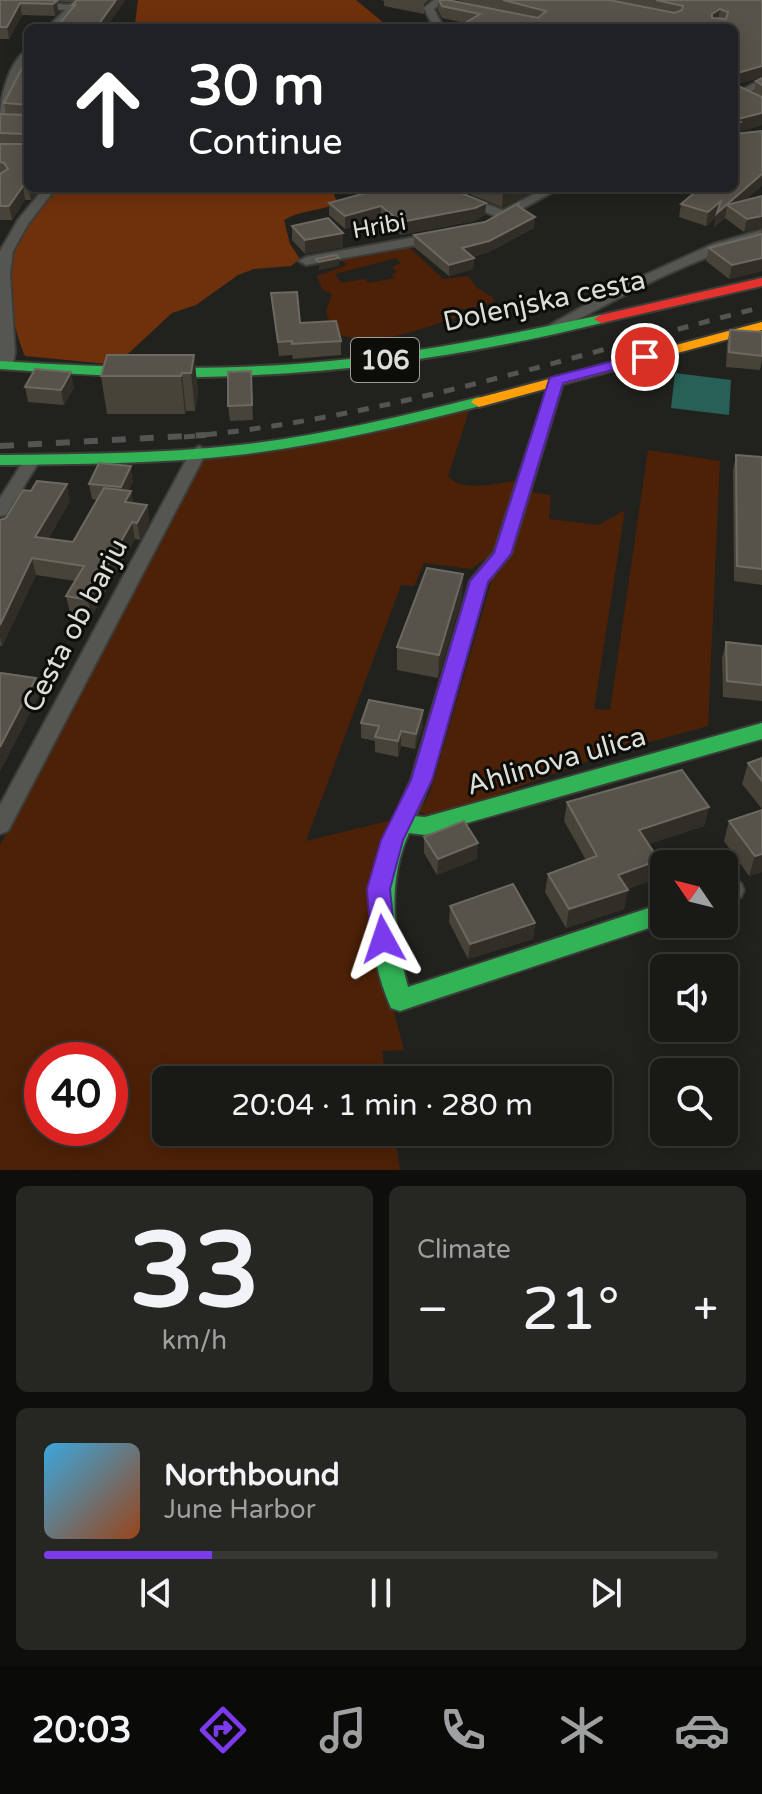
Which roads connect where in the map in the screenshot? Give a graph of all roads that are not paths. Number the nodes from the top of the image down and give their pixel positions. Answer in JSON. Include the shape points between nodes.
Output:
{"nodes":[{"id":1,"x":0,"y":1,"type":"edge"},
{"id":2,"x":442,"y":3,"type":"edge"},
{"id":3,"x":85,"y":5,"type":"edge"},
{"id":4,"x":73,"y":8,"type":"junction"},
{"id":5,"x":56,"y":24,"type":"edge"},
{"id":6,"x":436,"y":24,"type":"edge"},
{"id":7,"x":22,"y":72,"type":"edge"},
{"id":8,"x":762,"y":82,"type":"edge"},
{"id":9,"x":738,"y":91,"type":"edge"},
{"id":10,"x":738,"y":93,"type":"edge"},
{"id":11,"x":751,"y":99,"type":"edge"},
{"id":12,"x":0,"y":115,"type":"edge"},
{"id":13,"x":0,"y":122,"type":"edge"},
{"id":14,"x":14,"y":122,"type":"edge"},
{"id":15,"x":47,"y":192,"type":"edge"},
{"id":16,"x":440,"y":192,"type":"edge"},
{"id":17,"x":547,"y":192,"type":"edge"},
{"id":18,"x":0,"y":226,"type":"edge"},
{"id":19,"x":20,"y":227,"type":"junction"},
{"id":20,"x":456,"y":233,"type":"edge"},
{"id":21,"x":762,"y":234,"type":"edge"},
{"id":22,"x":306,"y":261,"type":"dead end"},
{"id":23,"x":762,"y":282,"type":"edge"},
{"id":24,"x":762,"y":326,"type":"edge"},
{"id":25,"x":548,"y":330,"type":"junction"},
{"id":26,"x":3,"y":365,"type":"edge"},
{"id":27,"x":557,"y":380,"type":"junction"},
{"id":28,"x":199,"y":451,"type":"junction"},
{"id":29,"x":0,"y":460,"type":"edge"},
{"id":30,"x":32,"y":460,"type":"junction"},
{"id":31,"x":0,"y":511,"type":"edge"},
{"id":32,"x":762,"y":731,"type":"edge"},
{"id":33,"x":402,"y":824,"type":"junction"},
{"id":34,"x":0,"y":825,"type":"edge"},
{"id":35,"x":650,"y":918,"type":"edge"}],
"edges":[{"from":1,"to":4,"type":"street"},
{"from":2,"to":6,"type":"street","via":[[429,8]]},
{"from":3,"to":4,"type":"street"},
{"from":4,"to":5,"type":"street"},
{"from":7,"to":12,"type":"street","via":[[15,96]]},
{"from":8,"to":9,"type":"street"},
{"from":10,"to":11,"type":"street"},
{"from":13,"to":14,"type":"street"},
{"from":15,"to":19,"type":"street"},
{"from":16,"to":17,"type":"street","name":"Hribi","via":[[498,218]]},
{"from":18,"to":19,"type":"street"},
{"from":19,"to":26,"type":"street","via":[[4,259],[11,345]]},
{"from":20,"to":22,"type":"street","name":"Hribi"},
{"from":21,"to":25,"type":"street","via":[[718,247]]},
{"from":23,"to":25,"type":"street","name":"Dolenjska cesta","number":"106"},
{"from":24,"to":27,"type":"street"},
{"from":25,"to":26,"type":"street","name":"Dolenjska cesta","number":"106","via":[[341,365],[175,373]]},
{"from":27,"to":28,"type":"street","via":[[368,427],[270,445]]},
{"from":27,"to":33,"type":"street","via":[[502,554],[479,581],[421,780]]},
{"from":28,"to":30,"type":"street"},
{"from":28,"to":34,"type":"street","name":"Cesta ob barju"},
{"from":29,"to":30,"type":"street"},
{"from":30,"to":31,"type":"street"},
{"from":32,"to":33,"type":"street","name":"Ahlinova ulica","via":[[425,826]]},
{"from":33,"to":35,"type":"street","via":[[378,889],[383,939],[400,1000]]}]}
